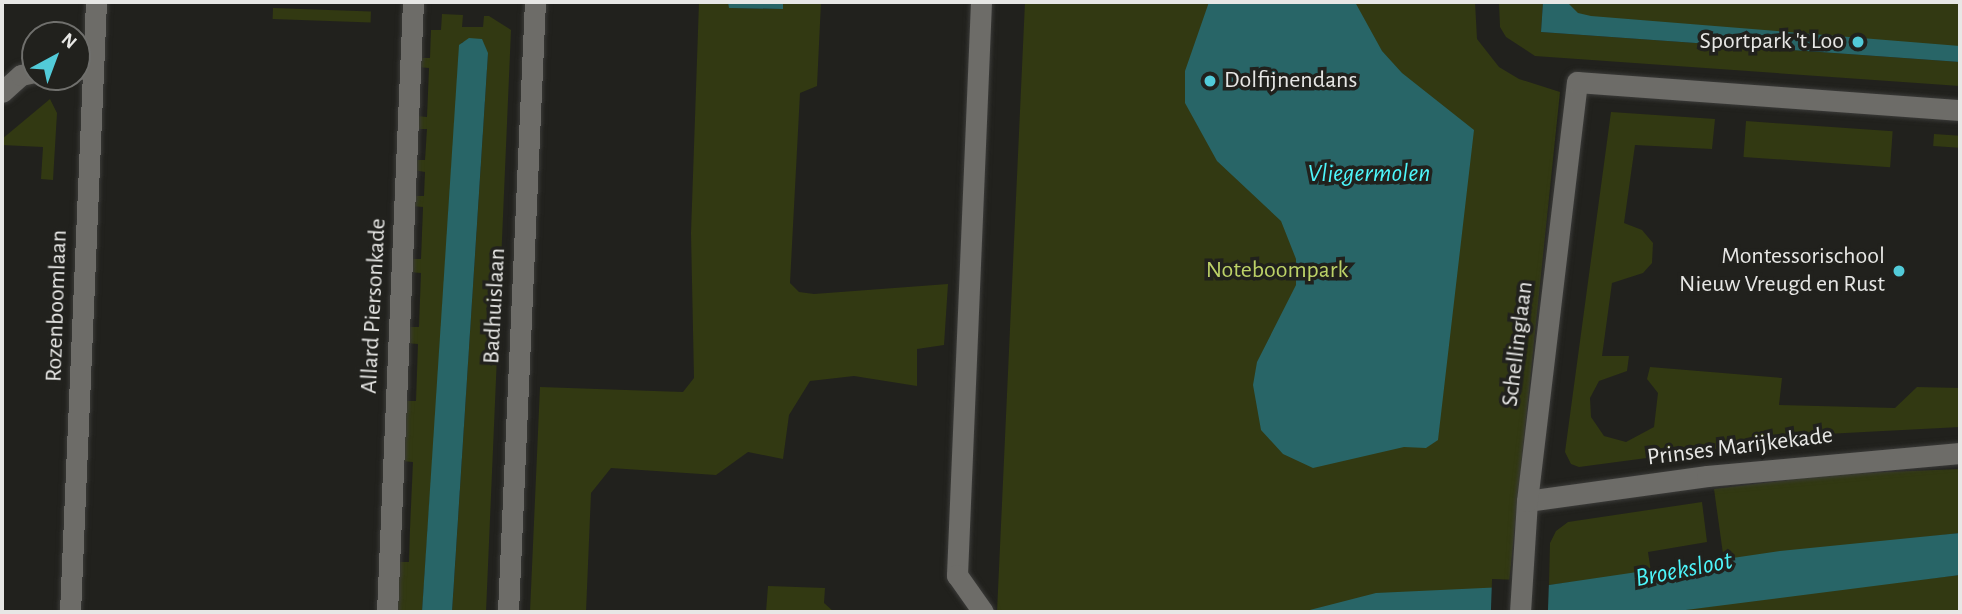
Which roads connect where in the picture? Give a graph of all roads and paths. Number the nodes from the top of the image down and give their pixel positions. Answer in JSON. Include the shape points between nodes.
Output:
{"nodes":[{"id":1,"x":96,"y":2,"type":"edge"},
{"id":2,"x":413,"y":2,"type":"edge"},
{"id":3,"x":535,"y":2,"type":"edge"},
{"id":4,"x":981,"y":2,"type":"edge"},
{"id":5,"x":91,"y":32,"type":"edge"},
{"id":6,"x":21,"y":75,"type":"edge"},
{"id":7,"x":84,"y":91,"type":"edge"},
{"id":8,"x":2,"y":92,"type":"edge"},
{"id":9,"x":1960,"y":110,"type":"edge"},
{"id":10,"x":1960,"y":453,"type":"edge"},
{"id":11,"x":1527,"y":501,"type":"junction"},
{"id":12,"x":71,"y":612,"type":"edge"},
{"id":13,"x":387,"y":612,"type":"edge"},
{"id":14,"x":508,"y":612,"type":"edge"},
{"id":15,"x":983,"y":612,"type":"edge"},
{"id":16,"x":1520,"y":612,"type":"edge"}],
"edges":[{"from":1,"to":5,"type":"street","name":"Rozenboomlaan"},
{"from":2,"to":13,"type":"street","name":"Allard Piersonkade"},
{"from":3,"to":14,"type":"street","name":"Badhuislaan"},
{"from":4,"to":15,"type":"street","via":[[957,575]]},
{"from":6,"to":8,"type":"street"},
{"from":7,"to":12,"type":"street","name":"Rozenboomlaan"},
{"from":9,"to":11,"type":"street","name":"Schellinglaan","via":[[1577,82]]},
{"from":10,"to":11,"type":"street","name":"Prinses Marijkekade","via":[[1732,473]]},
{"from":11,"to":16,"type":"street","name":"Schellinglaan"}]}
